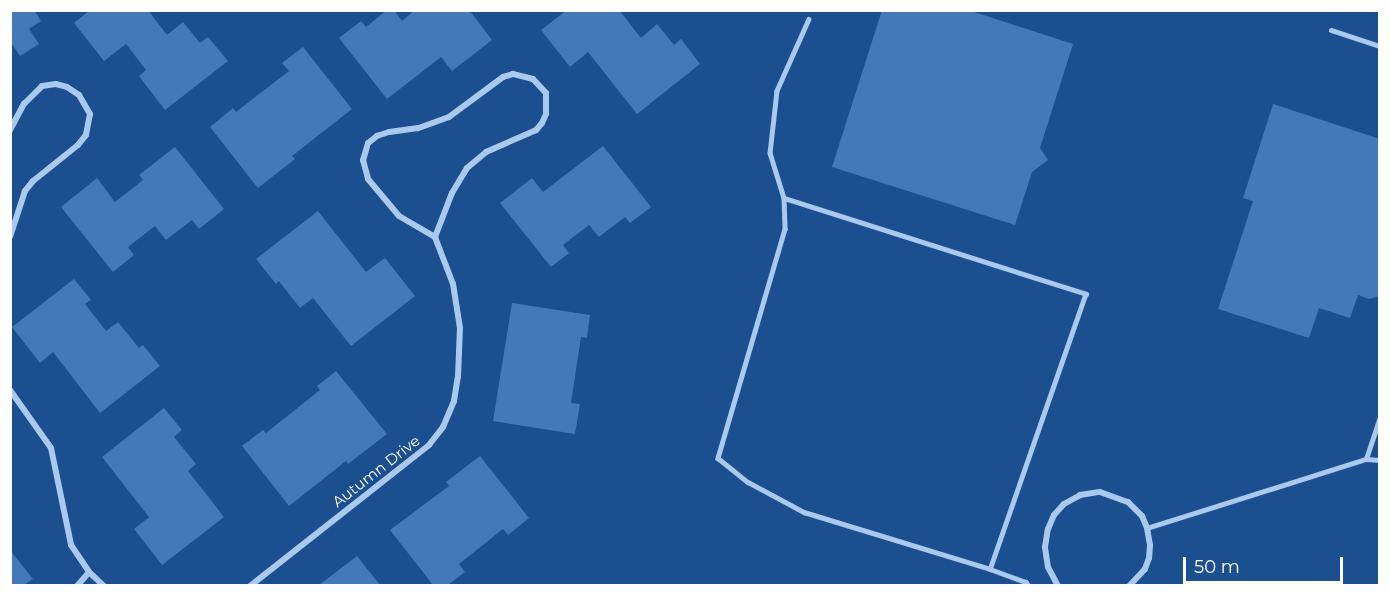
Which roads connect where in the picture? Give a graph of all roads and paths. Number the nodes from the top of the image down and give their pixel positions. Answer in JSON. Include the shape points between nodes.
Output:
{"nodes":[{"id":1,"x":809,"y":19,"type":"dead end"},
{"id":2,"x":1331,"y":30,"type":"dead end"},
{"id":3,"x":1380,"y":46,"type":"edge"},
{"id":4,"x":10,"y":130,"type":"edge"},
{"id":5,"x":784,"y":198,"type":"junction"},
{"id":6,"x":10,"y":237,"type":"edge"},
{"id":7,"x":435,"y":237,"type":"junction"},
{"id":8,"x":10,"y":390,"type":"edge"},
{"id":9,"x":1380,"y":417,"type":"edge"},
{"id":10,"x":1365,"y":459,"type":"junction"},
{"id":11,"x":1380,"y":460,"type":"edge"},
{"id":12,"x":1147,"y":528,"type":"junction"},
{"id":13,"x":990,"y":569,"type":"junction"},
{"id":14,"x":89,"y":572,"type":"junction"},
{"id":15,"x":102,"y":584,"type":"edge"},
{"id":16,"x":78,"y":585,"type":"edge"},
{"id":17,"x":250,"y":585,"type":"edge"},
{"id":18,"x":1029,"y":585,"type":"edge"},
{"id":19,"x":1058,"y":585,"type":"edge"},
{"id":20,"x":1129,"y":585,"type":"edge"}],
"edges":[{"from":1,"to":5,"type":"lane","via":[[777,91],[770,153]]},
{"from":2,"to":3,"type":"lane"},
{"from":4,"to":6,"type":"street","via":[[24,104],[42,86],[67,87],[79,96],[90,114],[86,135],[78,145],[25,191]]},
{"from":5,"to":13,"type":"lane","via":[[785,229],[718,458],[748,482],[804,512]]},
{"from":5,"to":13,"type":"lane","via":[[1086,294]]},
{"from":7,"to":7,"type":"street","via":[[452,193],[467,168],[486,152],[536,130],[542,123],[546,93],[533,78],[513,74],[503,77],[449,117],[376,136],[368,143],[363,160],[368,179],[399,216]]},
{"from":7,"to":17,"type":"street","name":"Autumn Drive","via":[[453,284],[460,328],[456,393],[443,428],[429,446]]},
{"from":8,"to":14,"type":"street","via":[[51,448],[71,545]]},
{"from":9,"to":10,"type":"lane"},
{"from":10,"to":11,"type":"lane"},
{"from":10,"to":12,"type":"lane"},
{"from":12,"to":19,"type":"street","via":[[1135,507],[1111,494],[1091,492],[1071,499],[1054,515],[1045,547],[1048,567]]},
{"from":12,"to":20,"type":"street","via":[[1149,558]]},
{"from":13,"to":18,"type":"lane"},
{"from":14,"to":15,"type":"street"},
{"from":14,"to":16,"type":"street"}]}
